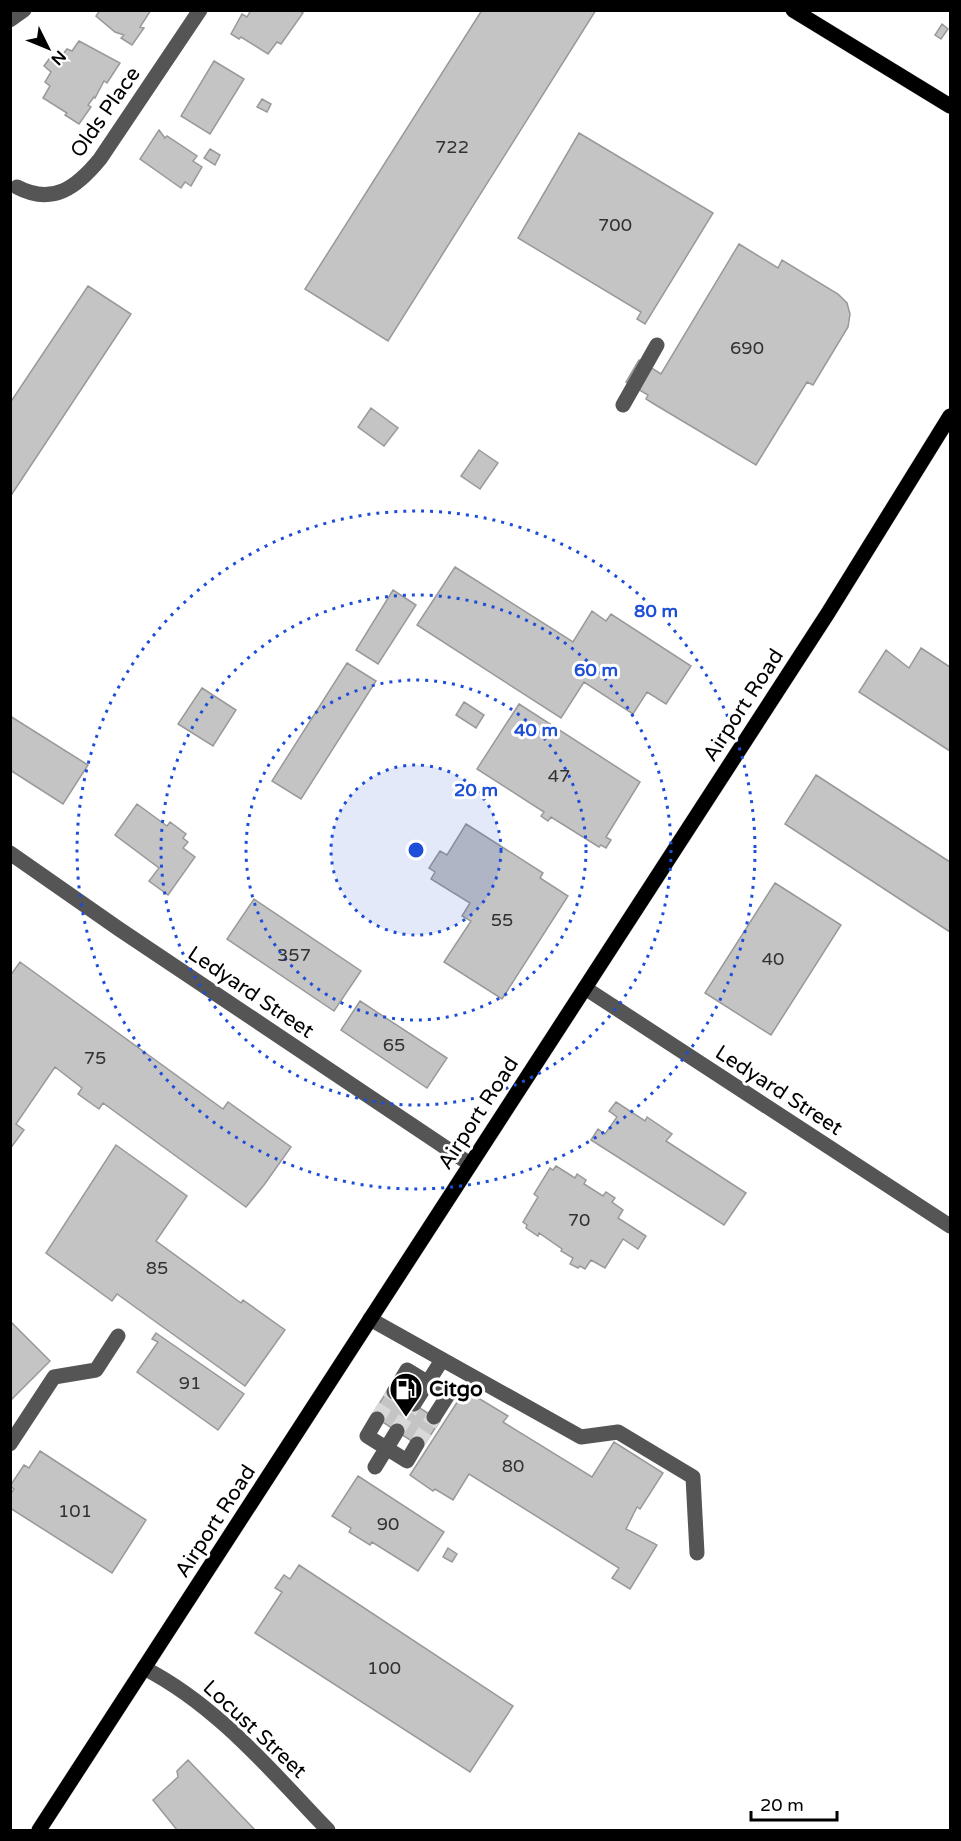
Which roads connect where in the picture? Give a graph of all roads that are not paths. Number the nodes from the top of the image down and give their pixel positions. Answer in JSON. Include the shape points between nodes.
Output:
{"nodes":[{"id":1,"x":24,"y":10,"type":"edge"},
{"id":2,"x":200,"y":10,"type":"edge"},
{"id":3,"x":793,"y":10,"type":"edge"},
{"id":4,"x":10,"y":20,"type":"edge"},
{"id":5,"x":951,"y":106,"type":"edge"},
{"id":6,"x":17,"y":187,"type":"dead end"},
{"id":7,"x":657,"y":345,"type":"dead end"},
{"id":8,"x":623,"y":405,"type":"dead end"},
{"id":9,"x":951,"y":416,"type":"edge"},
{"id":10,"x":10,"y":853,"type":"edge"},
{"id":11,"x":585,"y":988,"type":"junction"},
{"id":12,"x":470,"y":1164,"type":"junction"},
{"id":13,"x":951,"y":1226,"type":"edge"},
{"id":14,"x":370,"y":1319,"type":"junction"},
{"id":15,"x":118,"y":1336,"type":"dead end"},
{"id":16,"x":442,"y":1360,"type":"junction"},
{"id":17,"x":428,"y":1383,"type":"junction"},
{"id":18,"x":394,"y":1392,"type":"tunnel mouth"},
{"id":19,"x":414,"y":1404,"type":"tunnel mouth"},
{"id":20,"x":434,"y":1417,"type":"tunnel mouth"},
{"id":21,"x":377,"y":1419,"type":"tunnel mouth"},
{"id":22,"x":397,"y":1431,"type":"tunnel mouth"},
{"id":23,"x":10,"y":1444,"type":"edge"},
{"id":24,"x":417,"y":1444,"type":"tunnel mouth"},
{"id":25,"x":386,"y":1448,"type":"junction"},
{"id":26,"x":375,"y":1467,"type":"dead end"},
{"id":27,"x":698,"y":1553,"type":"dead end"},
{"id":28,"x":144,"y":1668,"type":"junction"},
{"id":29,"x":39,"y":1830,"type":"edge"},
{"id":30,"x":328,"y":1830,"type":"edge"}],
"edges":[{"from":1,"to":4,"type":"street"},
{"from":2,"to":6,"type":"street","name":"Olds Place","via":[[87,175],[56,194],[39,195]]},
{"from":3,"to":5,"type":"main road"},
{"from":7,"to":8,"type":"street"},
{"from":9,"to":11,"type":"main road","name":"Airport Road"},
{"from":10,"to":12,"type":"street","name":"Ledyard Street"},
{"from":11,"to":12,"type":"main road","name":"Airport Road"},
{"from":11,"to":13,"type":"street","name":"Ledyard Street"},
{"from":12,"to":14,"type":"main road","name":"Airport Road"},
{"from":14,"to":16,"type":"street"},
{"from":14,"to":28,"type":"main road","name":"Airport Road"},
{"from":15,"to":23,"type":"street","via":[[96,1370],[54,1377]]},
{"from":16,"to":17,"type":"street"},
{"from":16,"to":27,"type":"street","via":[[580,1437],[618,1432],[693,1477]]},
{"from":17,"to":18,"type":"street","via":[[407,1370]]},
{"from":17,"to":19,"type":"street"},
{"from":17,"to":20,"type":"street","via":[[448,1395]]},
{"from":21,"to":25,"type":"street","via":[[367,1436]]},
{"from":22,"to":25,"type":"street"},
{"from":24,"to":25,"type":"street","via":[[407,1461]]},
{"from":25,"to":26,"type":"street"},
{"from":28,"to":29,"type":"main road","name":"Airport Road"},
{"from":28,"to":30,"type":"street","name":"Locust Street","via":[[203,1706]]}]}
